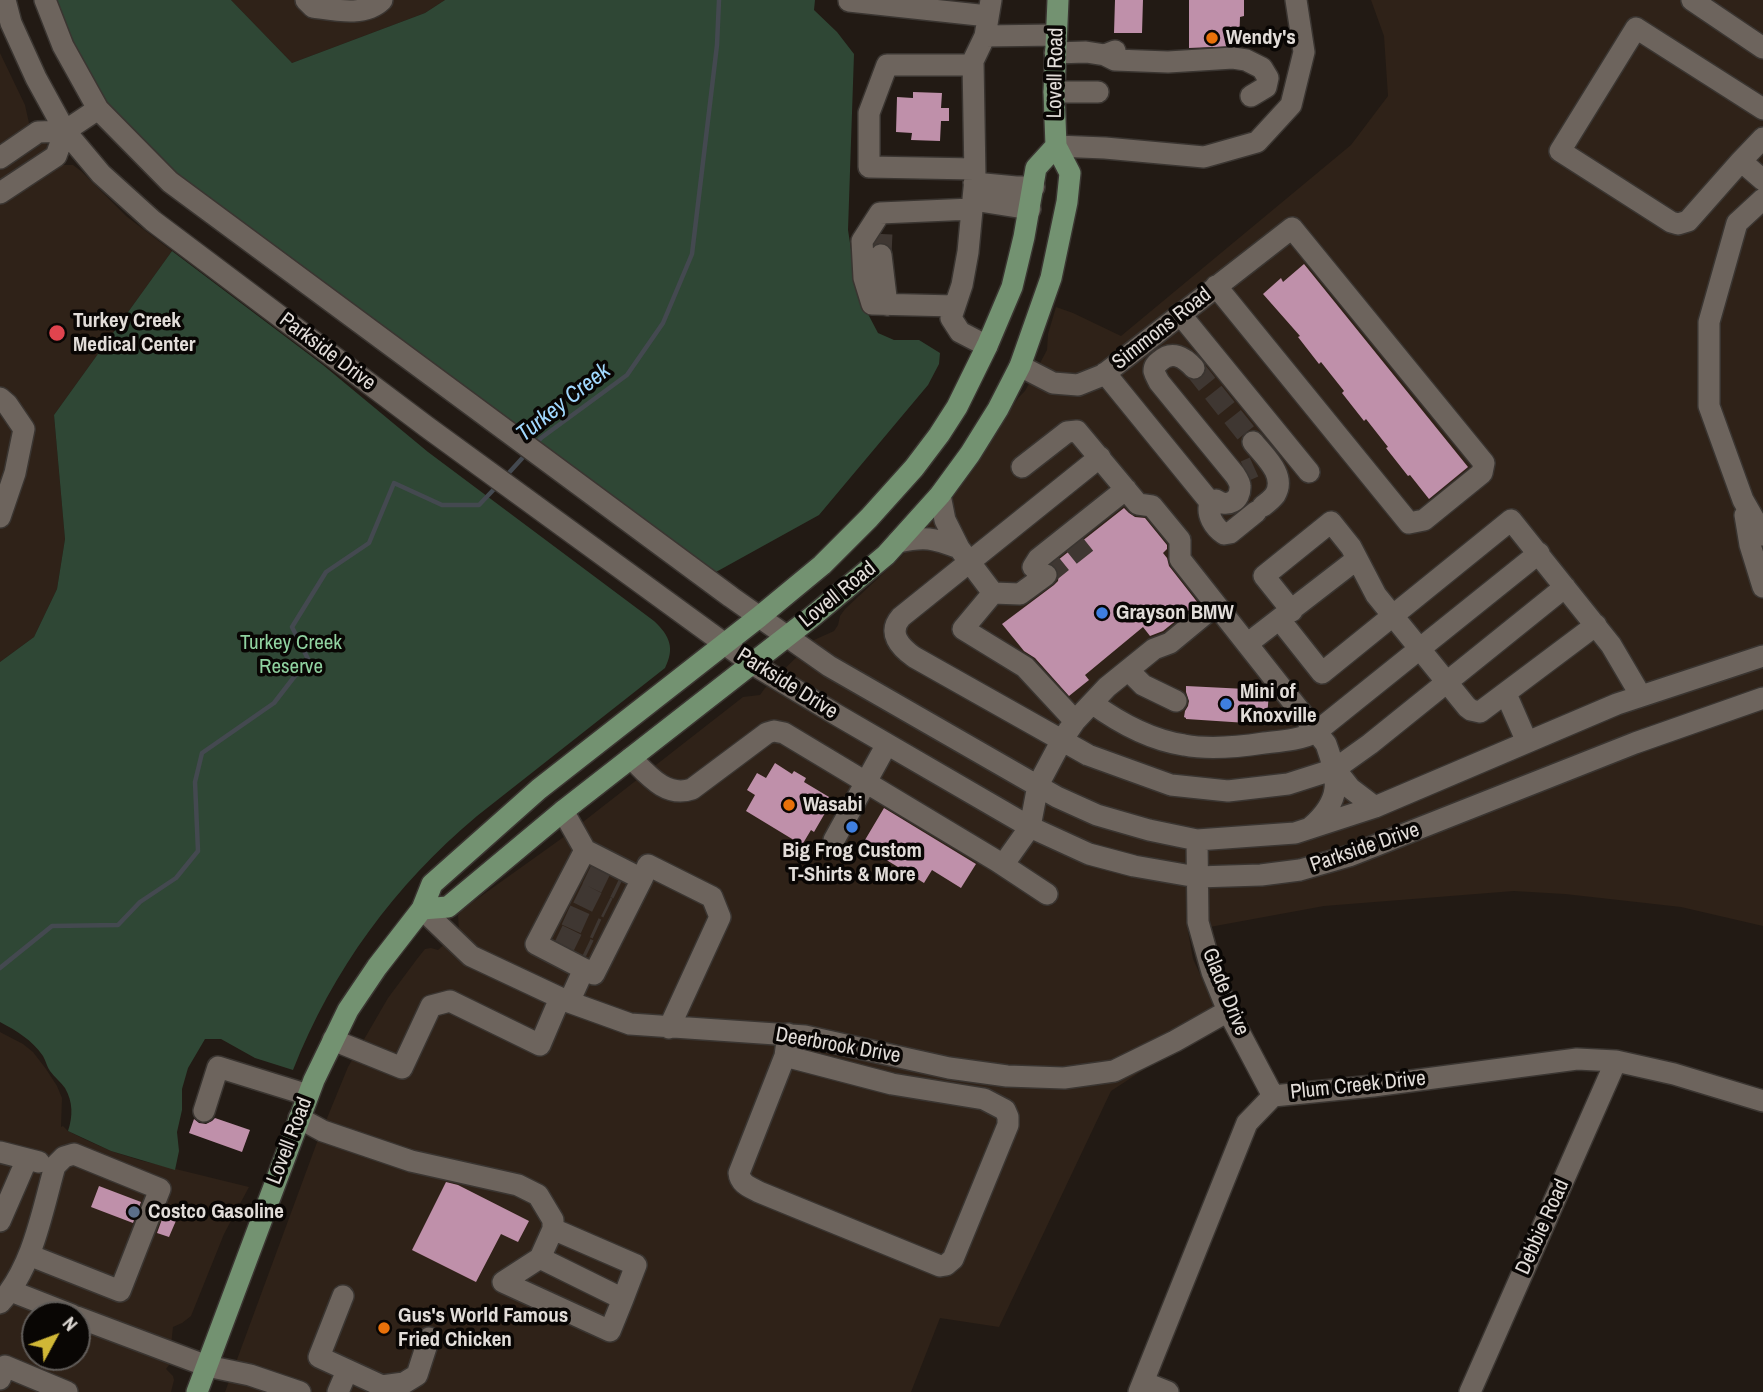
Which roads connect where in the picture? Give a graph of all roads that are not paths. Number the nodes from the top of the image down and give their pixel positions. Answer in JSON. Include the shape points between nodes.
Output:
{"nodes":[{"id":1,"x":5,"y":0,"type":"edge"},
{"id":2,"x":45,"y":0,"type":"edge"},
{"id":3,"x":306,"y":0,"type":"edge"},
{"id":4,"x":382,"y":0,"type":"edge"},
{"id":5,"x":849,"y":0,"type":"edge"},
{"id":6,"x":1058,"y":0,"type":"edge"},
{"id":7,"x":1296,"y":0,"type":"edge"},
{"id":8,"x":1692,"y":0,"type":"edge"},
{"id":9,"x":988,"y":17,"type":"edge"},
{"id":10,"x":1056,"y":44,"type":"junction"},
{"id":11,"x":1763,"y":48,"type":"edge"},
{"id":12,"x":1168,"y":49,"type":"dead end"},
{"id":13,"x":1105,"y":55,"type":"junction"},
{"id":14,"x":973,"y":65,"type":"junction"},
{"id":15,"x":1054,"y":92,"type":"junction"},
{"id":16,"x":1098,"y":92,"type":"dead end"},
{"id":17,"x":1251,"y":96,"type":"dead end"},
{"id":18,"x":98,"y":109,"type":"junction"},
{"id":19,"x":1763,"y":110,"type":"edge"},
{"id":20,"x":65,"y":131,"type":"junction"},
{"id":21,"x":1763,"y":138,"type":"edge"},
{"id":22,"x":1056,"y":146,"type":"junction"},
{"id":23,"x":0,"y":158,"type":"edge"},
{"id":24,"x":1741,"y":161,"type":"junction"},
{"id":25,"x":1763,"y":180,"type":"edge"},
{"id":26,"x":1034,"y":187,"type":"junction"},
{"id":27,"x":973,"y":190,"type":"junction"},
{"id":28,"x":0,"y":193,"type":"edge"},
{"id":29,"x":1763,"y":199,"type":"edge"},
{"id":30,"x":1030,"y":209,"type":"junction"},
{"id":31,"x":881,"y":255,"type":"tunnel mouth"},
{"id":32,"x":1216,"y":286,"type":"junction"},
{"id":33,"x":887,"y":304,"type":"junction"},
{"id":34,"x":955,"y":306,"type":"junction"},
{"id":35,"x":1180,"y":314,"type":"junction"},
{"id":36,"x":987,"y":346,"type":"junction"},
{"id":37,"x":1020,"y":366,"type":"junction"},
{"id":38,"x":1194,"y":368,"type":"tunnel mouth"},
{"id":39,"x":1105,"y":373,"type":"junction"},
{"id":40,"x":0,"y":398,"type":"edge"},
{"id":41,"x":1253,"y":442,"type":"tunnel mouth"},
{"id":42,"x":1100,"y":457,"type":"junction"},
{"id":43,"x":1022,"y":467,"type":"dead end"},
{"id":44,"x":1251,"y":468,"type":"junction"},
{"id":45,"x":1309,"y":472,"type":"dead end"},
{"id":46,"x":1126,"y":489,"type":"junction"},
{"id":47,"x":940,"y":495,"type":"junction"},
{"id":48,"x":1743,"y":500,"type":"junction"},
{"id":49,"x":1210,"y":502,"type":"junction"},
{"id":50,"x":1095,"y":515,"type":"junction"},
{"id":51,"x":0,"y":517,"type":"edge"},
{"id":52,"x":1763,"y":535,"type":"edge"},
{"id":53,"x":1091,"y":539,"type":"tunnel mouth"},
{"id":54,"x":898,"y":542,"type":"junction"},
{"id":55,"x":1539,"y":553,"type":"junction"},
{"id":56,"x":964,"y":555,"type":"junction"},
{"id":57,"x":1357,"y":559,"type":"junction"},
{"id":58,"x":1565,"y":587,"type":"junction"},
{"id":59,"x":1763,"y":587,"type":"edge"},
{"id":60,"x":993,"y":593,"type":"junction"},
{"id":61,"x":1216,"y":605,"type":"junction"},
{"id":62,"x":1286,"y":615,"type":"junction"},
{"id":63,"x":1393,"y":616,"type":"junction"},
{"id":64,"x":759,"y":617,"type":"junction"},
{"id":65,"x":1596,"y":625,"type":"junction"},
{"id":66,"x":786,"y":636,"type":"junction"},
{"id":67,"x":724,"y":643,"type":"junction"},
{"id":68,"x":1247,"y":644,"type":"junction"},
{"id":69,"x":1420,"y":649,"type":"junction"},
{"id":70,"x":1763,"y":656,"type":"edge"},
{"id":71,"x":751,"y":663,"type":"junction"},
{"id":72,"x":1128,"y":670,"type":"junction"},
{"id":73,"x":1446,"y":681,"type":"junction"},
{"id":74,"x":1506,"y":694,"type":"junction"},
{"id":75,"x":1640,"y":696,"type":"junction"},
{"id":76,"x":1763,"y":698,"type":"edge"},
{"id":77,"x":1176,"y":701,"type":"dead end"},
{"id":78,"x":1092,"y":702,"type":"junction"},
{"id":79,"x":1075,"y":722,"type":"junction"},
{"id":80,"x":1316,"y":732,"type":"junction"},
{"id":81,"x":1062,"y":740,"type":"junction"},
{"id":82,"x":1527,"y":742,"type":"junction"},
{"id":83,"x":887,"y":744,"type":"junction"},
{"id":84,"x":631,"y":758,"type":"junction"},
{"id":85,"x":1335,"y":769,"type":"junction"},
{"id":86,"x":866,"y":784,"type":"junction"},
{"id":87,"x":1038,"y":785,"type":"junction"},
{"id":88,"x":1375,"y":807,"type":"junction"},
{"id":89,"x":563,"y":811,"type":"junction"},
{"id":90,"x":1030,"y":827,"type":"junction"},
{"id":91,"x":1310,"y":829,"type":"junction"},
{"id":92,"x":834,"y":840,"type":"dead end"},
{"id":93,"x":1197,"y":840,"type":"junction"},
{"id":94,"x":1003,"y":865,"type":"junction"},
{"id":95,"x":578,"y":874,"type":"junction"},
{"id":96,"x":1197,"y":877,"type":"junction"},
{"id":97,"x":1047,"y":894,"type":"dead end"},
{"id":98,"x":625,"y":898,"type":"junction"},
{"id":99,"x":422,"y":909,"type":"junction"},
{"id":100,"x":592,"y":959,"type":"junction"},
{"id":101,"x":565,"y":1000,"type":"junction"},
{"id":102,"x":1228,"y":1011,"type":"junction"},
{"id":103,"x":669,"y":1028,"type":"junction"},
{"id":104,"x":788,"y":1034,"type":"junction"},
{"id":105,"x":333,"y":1040,"type":"junction"},
{"id":106,"x":785,"y":1056,"type":"junction"},
{"id":107,"x":1616,"y":1061,"type":"junction"},
{"id":108,"x":308,"y":1095,"type":"junction"},
{"id":109,"x":1273,"y":1096,"type":"junction"},
{"id":110,"x":1763,"y":1101,"type":"edge"},
{"id":111,"x":204,"y":1111,"type":"dead end"},
{"id":112,"x":299,"y":1118,"type":"junction"},
{"id":113,"x":0,"y":1152,"type":"edge"},
{"id":114,"x":27,"y":1159,"type":"junction"},
{"id":115,"x":55,"y":1166,"type":"junction"},
{"id":116,"x":4,"y":1199,"type":"edge"},
{"id":117,"x":0,"y":1221,"type":"edge"},
{"id":118,"x":554,"y":1229,"type":"junction"},
{"id":119,"x":29,"y":1255,"type":"junction"},
{"id":120,"x":540,"y":1258,"type":"junction"},
{"id":121,"x":342,"y":1296,"type":"dead end"},
{"id":122,"x":5,"y":1297,"type":"edge"},
{"id":123,"x":623,"y":1299,"type":"junction"},
{"id":124,"x":91,"y":1322,"type":"edge"},
{"id":125,"x":429,"y":1338,"type":"dead end"},
{"id":126,"x":207,"y":1366,"type":"junction"},
{"id":127,"x":347,"y":1371,"type":"junction"},
{"id":128,"x":0,"y":1378,"type":"edge"},
{"id":129,"x":1141,"y":1387,"type":"edge"},
{"id":130,"x":67,"y":1392,"type":"edge"},
{"id":131,"x":197,"y":1392,"type":"edge"},
{"id":132,"x":248,"y":1392,"type":"edge"},
{"id":133,"x":300,"y":1392,"type":"edge"},
{"id":134,"x":338,"y":1392,"type":"edge"},
{"id":135,"x":1168,"y":1392,"type":"edge"},
{"id":136,"x":1470,"y":1392,"type":"edge"}],
"edges":[{"from":1,"to":20,"type":"street","name":"Parkside Drive","via":[[36,78]]},
{"from":2,"to":18,"type":"street","name":"Parkside Drive","via":[[63,46]]},
{"from":3,"to":4,"type":"street","via":[[313,7],[354,12]]},
{"from":5,"to":9,"type":"street"},
{"from":6,"to":10,"type":"main road","name":"Lovell Road"},
{"from":7,"to":22,"type":"street","via":[[1304,52],[1291,105],[1257,142],[1204,157]]},
{"from":8,"to":11,"type":"street"},
{"from":9,"to":10,"type":"street"},
{"from":9,"to":14,"type":"street"},
{"from":10,"to":13,"type":"street"},
{"from":10,"to":15,"type":"main road","name":"Lovell Road"},
{"from":12,"to":13,"type":"street","via":[[1117,50]]},
{"from":13,"to":17,"type":"street","via":[[1128,61],[1246,60],[1262,68],[1268,78],[1266,87]]},
{"from":14,"to":27,"type":"street"},
{"from":14,"to":27,"type":"street","via":[[887,65],[869,113],[869,167]]},
{"from":15,"to":16,"type":"street"},
{"from":15,"to":22,"type":"main road","name":"Lovell Road"},
{"from":18,"to":20,"type":"street"},
{"from":18,"to":64,"type":"street","name":"Parkside Drive","via":[[170,181]]},
{"from":19,"to":24,"type":"street","via":[[1636,28],[1560,150],[1678,224],[1688,221]]},
{"from":20,"to":23,"type":"street","via":[[38,132]]},
{"from":20,"to":28,"type":"street","via":[[56,156]]},
{"from":20,"to":67,"type":"street","name":"Parkside Drive","via":[[101,174],[153,221]]},
{"from":21,"to":24,"type":"street"},
{"from":22,"to":26,"type":"main road","name":"Lovell Road","via":[[1036,168]]},
{"from":22,"to":37,"type":"main road","name":"Lovell Road","via":[[1070,173],[1067,202],[1051,278]]},
{"from":24,"to":25,"type":"street"},
{"from":26,"to":27,"type":"street"},
{"from":26,"to":30,"type":"main road","name":"Lovell Road"},
{"from":27,"to":30,"type":"street"},
{"from":27,"to":33,"type":"street","via":[[881,223],[862,241],[864,278],[872,304]]},
{"from":27,"to":34,"type":"street","via":[[968,252]]},
{"from":29,"to":48,"type":"street","via":[[1737,223],[1709,322],[1709,406]]},
{"from":30,"to":36,"type":"main road","name":"Lovell Road","via":[[1012,287]]},
{"from":31,"to":33,"type":"street"},
{"from":32,"to":32,"type":"street","name":"Simmons Road","via":[[1292,228],[1484,463],[1482,473],[1424,520],[1409,523]]},
{"from":32,"to":35,"type":"street","name":"Simmons Road"},
{"from":33,"to":34,"type":"street"},
{"from":34,"to":36,"type":"street","via":[[951,318],[955,326]]},
{"from":35,"to":39,"type":"street","name":"Simmons Road"},
{"from":35,"to":45,"type":"street"},
{"from":36,"to":37,"type":"main road"},
{"from":36,"to":64,"type":"main road","name":"Lovell Road","via":[[957,407],[914,468],[839,549]]},
{"from":37,"to":39,"type":"street","name":"Simmons Road","via":[[1053,383],[1078,385]]},
{"from":37,"to":47,"type":"main road","name":"Lovell Road"},
{"from":38,"to":44,"type":"street","via":[[1172,354],[1156,364],[1154,371],[1159,382]]},
{"from":39,"to":49,"type":"street"},
{"from":40,"to":51,"type":"street","via":[[24,429]]},
{"from":41,"to":44,"type":"street"},
{"from":42,"to":43,"type":"street","via":[[1077,431],[1067,432]]},
{"from":42,"to":46,"type":"street"},
{"from":42,"to":56,"type":"street"},
{"from":44,"to":49,"type":"street","via":[[1236,500],[1223,505]]},
{"from":44,"to":49,"type":"street","via":[[1278,474],[1279,485],[1275,496],[1230,533],[1219,531],[1209,514]]},
{"from":46,"to":50,"type":"street"},
{"from":46,"to":61,"type":"street","via":[[1138,504],[1152,506],[1180,540],[1180,559]]},
{"from":47,"to":54,"type":"main road","name":"Lovell Road"},
{"from":47,"to":56,"type":"street","via":[[945,520]]},
{"from":48,"to":52,"type":"street"},
{"from":48,"to":59,"type":"street"},
{"from":50,"to":53,"type":"street"},
{"from":50,"to":60,"type":"street","via":[[1038,559],[1040,571],[1020,594]]},
{"from":54,"to":56,"type":"street","via":[[926,538]]},
{"from":54,"to":66,"type":"main road","name":"Lovell Road"},
{"from":55,"to":58,"type":"street"},
{"from":55,"to":63,"type":"street","via":[[1511,520]]},
{"from":55,"to":69,"type":"street"},
{"from":56,"to":60,"type":"street"},
{"from":56,"to":81,"type":"street","via":[[896,623],[894,632],[900,646]]},
{"from":57,"to":62,"type":"street"},
{"from":57,"to":62,"type":"street","via":[[1331,522],[1265,576]]},
{"from":57,"to":63,"type":"street"},
{"from":58,"to":65,"type":"street"},
{"from":58,"to":73,"type":"street"},
{"from":60,"to":79,"type":"street","via":[[963,629],[1025,667]]},
{"from":61,"to":68,"type":"street"},
{"from":61,"to":72,"type":"street"},
{"from":62,"to":63,"type":"street","via":[[1322,673]]},
{"from":62,"to":68,"type":"street"},
{"from":63,"to":69,"type":"street"},
{"from":64,"to":66,"type":"street","name":"Parkside Drive"},
{"from":64,"to":67,"type":"main road","name":"Lovell Road"},
{"from":65,"to":74,"type":"street"},
{"from":65,"to":75,"type":"street"},
{"from":66,"to":71,"type":"main road","name":"Lovell Road"},
{"from":66,"to":87,"type":"street","name":"Parkside Drive","via":[[829,666]]},
{"from":67,"to":71,"type":"street","name":"Parkside Drive"},
{"from":67,"to":99,"type":"main road","name":"Lovell Road","via":[[539,789],[432,884]]},
{"from":68,"to":80,"type":"street"},
{"from":69,"to":73,"type":"street"},
{"from":69,"to":80,"type":"street"},
{"from":70,"to":75,"type":"street","name":"Parkside Drive"},
{"from":71,"to":83,"type":"street","name":"Parkside Drive"},
{"from":71,"to":84,"type":"main road","name":"Lovell Road"},
{"from":72,"to":77,"type":"street","via":[[1143,685]]},
{"from":72,"to":78,"type":"street"},
{"from":73,"to":74,"type":"street","via":[[1476,712]]},
{"from":73,"to":85,"type":"street"},
{"from":74,"to":82,"type":"street"},
{"from":75,"to":82,"type":"street","name":"Parkside Drive"},
{"from":76,"to":96,"type":"street","name":"Parkside Drive","via":[[1635,743],[1349,856],[1261,876]]},
{"from":78,"to":79,"type":"street"},
{"from":78,"to":80,"type":"street","via":[[1130,726],[1184,746],[1242,746]]},
{"from":79,"to":81,"type":"street"},
{"from":80,"to":85,"type":"street"},
{"from":81,"to":85,"type":"street","via":[[1088,755],[1171,785],[1228,792],[1288,784]]},
{"from":81,"to":87,"type":"street"},
{"from":82,"to":88,"type":"street","name":"Parkside Drive"},
{"from":83,"to":86,"type":"street"},
{"from":83,"to":90,"type":"street","name":"Parkside Drive"},
{"from":84,"to":86,"type":"street","via":[[656,782],[683,792],[775,731]]},
{"from":84,"to":89,"type":"main road","name":"Lovell Road"},
{"from":85,"to":88,"type":"street","via":[[1350,789]]},
{"from":85,"to":91,"type":"street","via":[[1330,806]]},
{"from":86,"to":92,"type":"street"},
{"from":86,"to":94,"type":"street"},
{"from":87,"to":90,"type":"street"},
{"from":87,"to":93,"type":"street","name":"Parkside Drive","via":[[1097,815]]},
{"from":88,"to":91,"type":"street","name":"Parkside Drive"},
{"from":89,"to":95,"type":"street"},
{"from":89,"to":99,"type":"main road","name":"Lovell Road","via":[[447,907]]},
{"from":90,"to":94,"type":"street"},
{"from":90,"to":96,"type":"street","name":"Parkside Drive","via":[[1089,854]]},
{"from":91,"to":93,"type":"street","name":"Parkside Drive"},
{"from":93,"to":96,"type":"street","name":"Glade Drive"},
{"from":94,"to":97,"type":"street"},
{"from":95,"to":98,"type":"street"},
{"from":95,"to":100,"type":"street","via":[[556,922],[536,944]]},
{"from":96,"to":102,"type":"street","name":"Glade Drive","via":[[1198,922]]},
{"from":98,"to":100,"type":"street"},
{"from":98,"to":103,"type":"street","via":[[648,865],[712,897],[720,917]]},
{"from":99,"to":101,"type":"street","name":"Deerbrook Drive","via":[[471,956]]},
{"from":99,"to":105,"type":"main road","name":"Lovell Road","via":[[362,989]]},
{"from":100,"to":101,"type":"street"},
{"from":101,"to":103,"type":"street","name":"Deerbrook Drive","via":[[630,1024]]},
{"from":101,"to":105,"type":"street","via":[[540,1045],[450,1001],[431,1006],[402,1068]]},
{"from":102,"to":104,"type":"street","name":"Deerbrook Drive","via":[[1114,1071],[1064,1078],[949,1068]]},
{"from":102,"to":109,"type":"street","name":"Glade Drive"},
{"from":103,"to":104,"type":"street","name":"Deerbrook Drive"},
{"from":104,"to":106,"type":"street"},
{"from":105,"to":108,"type":"main road","name":"Lovell Road"},
{"from":106,"to":106,"type":"street","via":[[739,1173],[741,1180],[759,1192],[940,1266],[949,1263],[1009,1125],[1005,1110],[984,1099],[892,1084]]},
{"from":107,"to":109,"type":"street","name":"Plum Creek Drive","via":[[1577,1059]]},
{"from":107,"to":110,"type":"street","name":"Plum Creek Drive"},
{"from":107,"to":136,"type":"street","name":"Debbie Road"},
{"from":108,"to":111,"type":"street","via":[[218,1067]]},
{"from":108,"to":112,"type":"main road","name":"Lovell Road"},
{"from":109,"to":129,"type":"street","name":"Plum Creek Drive","via":[[1247,1123]]},
{"from":112,"to":118,"type":"street","via":[[323,1131],[411,1161],[518,1185],[538,1195]]},
{"from":112,"to":126,"type":"main road","name":"Lovell Road"},
{"from":113,"to":114,"type":"street"},
{"from":114,"to":115,"type":"street"},
{"from":114,"to":116,"type":"street"},
{"from":115,"to":119,"type":"street"},
{"from":115,"to":119,"type":"street","via":[[74,1154],[160,1189],[120,1291]]},
{"from":116,"to":117,"type":"street"},
{"from":118,"to":120,"type":"street"},
{"from":118,"to":123,"type":"street","via":[[636,1265]]},
{"from":119,"to":122,"type":"street"},
{"from":120,"to":123,"type":"street"},
{"from":120,"to":123,"type":"street","via":[[503,1282],[610,1331]]},
{"from":121,"to":127,"type":"street","via":[[319,1357]]},
{"from":124,"to":126,"type":"street"},
{"from":125,"to":127,"type":"street","via":[[417,1375],[404,1383],[382,1386]]},
{"from":126,"to":131,"type":"main road","name":"Lovell Road"},
{"from":126,"to":132,"type":"street"},
{"from":126,"to":133,"type":"street"},
{"from":127,"to":134,"type":"street"},
{"from":128,"to":130,"type":"street","via":[[5,1366]]},
{"from":129,"to":135,"type":"street"}]}
